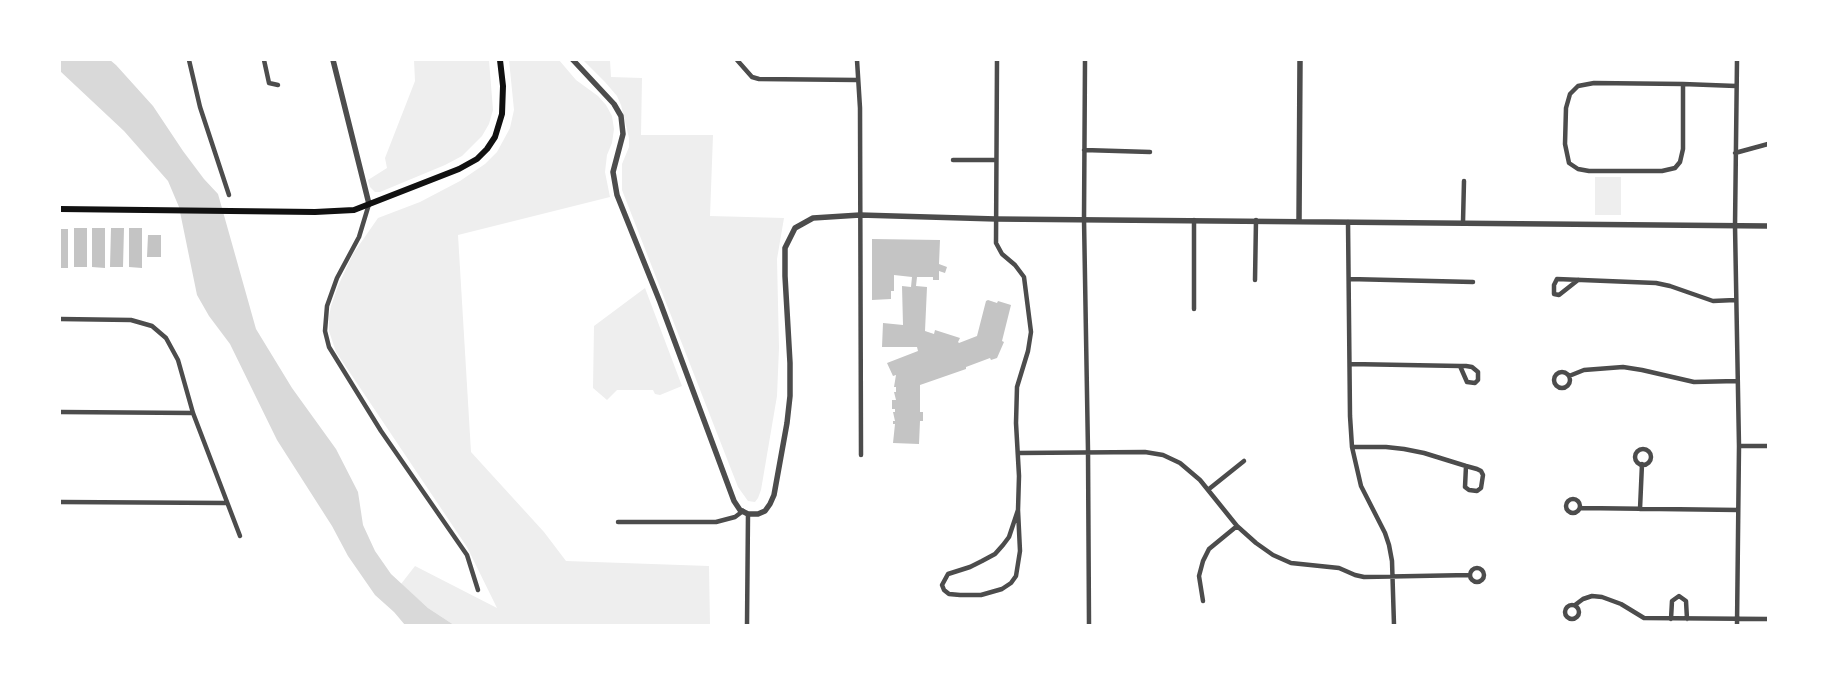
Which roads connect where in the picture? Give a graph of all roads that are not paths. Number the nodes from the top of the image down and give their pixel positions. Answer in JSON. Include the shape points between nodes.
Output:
{"nodes":[{"id":1,"x":189,"y":60,"type":"edge"},
{"id":2,"x":264,"y":60,"type":"edge"},
{"id":3,"x":333,"y":60,"type":"edge"},
{"id":4,"x":500,"y":60,"type":"edge"},
{"id":5,"x":573,"y":60,"type":"edge"},
{"id":6,"x":737,"y":60,"type":"edge"},
{"id":7,"x":857,"y":60,"type":"edge"},
{"id":8,"x":997,"y":60,"type":"edge"},
{"id":9,"x":1085,"y":60,"type":"edge"},
{"id":10,"x":1300,"y":60,"type":"edge"},
{"id":11,"x":1737,"y":60,"type":"edge"},
{"id":12,"x":857,"y":80,"type":"junction"},
{"id":13,"x":1683,"y":84,"type":"junction"},
{"id":14,"x":278,"y":86,"type":"dead end"},
{"id":15,"x":1736,"y":86,"type":"junction"},
{"id":16,"x":1768,"y":144,"type":"edge"},
{"id":17,"x":1084,"y":150,"type":"junction"},
{"id":18,"x":1150,"y":152,"type":"dead end"},
{"id":19,"x":1735,"y":152,"type":"junction"},
{"id":20,"x":953,"y":160,"type":"dead end"},
{"id":21,"x":996,"y":160,"type":"junction"},
{"id":22,"x":1464,"y":181,"type":"dead end"},
{"id":23,"x":229,"y":195,"type":"dead end"},
{"id":24,"x":368,"y":204,"type":"junction"},
{"id":25,"x":60,"y":209,"type":"edge"},
{"id":26,"x":860,"y":215,"type":"junction"},
{"id":27,"x":996,"y":219,"type":"junction"},
{"id":28,"x":1084,"y":219,"type":"junction"},
{"id":29,"x":1194,"y":220,"type":"junction"},
{"id":30,"x":1256,"y":220,"type":"junction"},
{"id":31,"x":1299,"y":221,"type":"junction"},
{"id":32,"x":1348,"y":222,"type":"junction"},
{"id":33,"x":1464,"y":222,"type":"junction"},
{"id":34,"x":1735,"y":226,"type":"junction"},
{"id":35,"x":1768,"y":226,"type":"edge"},
{"id":36,"x":1255,"y":280,"type":"dead end"},
{"id":37,"x":1349,"y":280,"type":"junction"},
{"id":38,"x":1578,"y":280,"type":"junction"},
{"id":39,"x":1473,"y":282,"type":"dead end"},
{"id":40,"x":1735,"y":300,"type":"junction"},
{"id":41,"x":1194,"y":309,"type":"dead end"},
{"id":42,"x":60,"y":319,"type":"edge"},
{"id":43,"x":1350,"y":364,"type":"junction"},
{"id":44,"x":1460,"y":366,"type":"junction"},
{"id":45,"x":1569,"y":376,"type":"dead end"},
{"id":46,"x":1737,"y":380,"type":"junction"},
{"id":47,"x":60,"y":412,"type":"edge"},
{"id":48,"x":193,"y":413,"type":"junction"},
{"id":49,"x":1739,"y":446,"type":"junction"},
{"id":50,"x":1768,"y":446,"type":"edge"},
{"id":51,"x":1352,"y":447,"type":"junction"},
{"id":52,"x":1088,"y":452,"type":"junction"},
{"id":53,"x":1018,"y":453,"type":"junction"},
{"id":54,"x":861,"y":455,"type":"dead end"},
{"id":55,"x":1244,"y":462,"type":"dead end"},
{"id":56,"x":1642,"y":464,"type":"dead end"},
{"id":57,"x":1466,"y":466,"type":"junction"},
{"id":58,"x":1209,"y":489,"type":"junction"},
{"id":59,"x":60,"y":502,"type":"edge"},
{"id":60,"x":226,"y":503,"type":"junction"},
{"id":61,"x":1580,"y":508,"type":"dead end"},
{"id":62,"x":1640,"y":509,"type":"junction"},
{"id":63,"x":1018,"y":510,"type":"junction"},
{"id":64,"x":1738,"y":510,"type":"junction"},
{"id":65,"x":745,"y":513,"type":"junction"},
{"id":66,"x":618,"y":522,"type":"dead end"},
{"id":67,"x":1237,"y":526,"type":"junction"},
{"id":68,"x":240,"y":536,"type":"dead end"},
{"id":69,"x":1470,"y":575,"type":"dead end"},
{"id":70,"x":1393,"y":576,"type":"junction"},
{"id":71,"x":478,"y":590,"type":"dead end"},
{"id":72,"x":1203,"y":601,"type":"dead end"},
{"id":73,"x":1576,"y":605,"type":"dead end"},
{"id":74,"x":1736,"y":618,"type":"junction"},
{"id":75,"x":1670,"y":619,"type":"junction"},
{"id":76,"x":1687,"y":619,"type":"junction"},
{"id":77,"x":1768,"y":619,"type":"edge"},
{"id":78,"x":746,"y":625,"type":"edge"},
{"id":79,"x":1089,"y":625,"type":"edge"},
{"id":80,"x":1394,"y":625,"type":"edge"},
{"id":81,"x":1737,"y":625,"type":"edge"}],
"edges":[{"from":1,"to":23,"type":"street","via":[[200,107]]},
{"from":2,"to":14,"type":"street","via":[[269,83]]},
{"from":3,"to":24,"type":"street"},
{"from":4,"to":24,"type":"main road","via":[[502,114],[495,137],[487,149],[459,169]]},
{"from":5,"to":65,"type":"street","via":[[621,116],[623,134],[613,172],[617,195],[729,488],[737,506]]},
{"from":6,"to":12,"type":"street","via":[[752,77],[759,79]]},
{"from":7,"to":12,"type":"street"},
{"from":8,"to":21,"type":"street"},
{"from":9,"to":17,"type":"street"},
{"from":10,"to":31,"type":"street"},
{"from":11,"to":15,"type":"street"},
{"from":12,"to":26,"type":"street"},
{"from":13,"to":13,"type":"street","via":[[1594,83],[1583,84],[1573,90],[1567,100],[1565,116],[1566,152],[1570,163],[1573,167],[1589,171],[1658,172],[1678,166],[1683,144]]},
{"from":13,"to":15,"type":"street"},
{"from":15,"to":19,"type":"street"},
{"from":16,"to":19,"type":"street"},
{"from":17,"to":18,"type":"street"},
{"from":17,"to":28,"type":"street"},
{"from":19,"to":34,"type":"street"},
{"from":20,"to":21,"type":"street"},
{"from":21,"to":27,"type":"street"},
{"from":22,"to":33,"type":"street"},
{"from":24,"to":25,"type":"main road","via":[[340,211]]},
{"from":24,"to":71,"type":"street","via":[[359,237],[337,278],[327,306],[325,331],[329,346],[381,431],[467,556]]},
{"from":26,"to":27,"type":"street"},
{"from":26,"to":54,"type":"street"},
{"from":26,"to":65,"type":"street","via":[[813,218],[795,228],[787,243],[791,380],[787,424],[770,504],[758,514]]},
{"from":27,"to":28,"type":"street"},
{"from":27,"to":53,"type":"street","via":[[997,247],[1024,277],[1031,332],[1017,387]]},
{"from":28,"to":29,"type":"street"},
{"from":28,"to":52,"type":"street"},
{"from":29,"to":30,"type":"street"},
{"from":29,"to":41,"type":"street"},
{"from":30,"to":31,"type":"street"},
{"from":30,"to":36,"type":"street"},
{"from":31,"to":32,"type":"street"},
{"from":32,"to":33,"type":"street"},
{"from":32,"to":37,"type":"street"},
{"from":33,"to":34,"type":"street"},
{"from":34,"to":35,"type":"street"},
{"from":34,"to":40,"type":"street"},
{"from":37,"to":39,"type":"street"},
{"from":37,"to":43,"type":"street"},
{"from":38,"to":38,"type":"street","via":[[1557,279],[1554,294],[1559,295]]},
{"from":38,"to":40,"type":"street","via":[[1663,284],[1706,299]]},
{"from":40,"to":46,"type":"street"},
{"from":42,"to":48,"type":"street","via":[[122,319],[148,324],[159,331],[178,360]]},
{"from":43,"to":44,"type":"street"},
{"from":43,"to":51,"type":"street"},
{"from":44,"to":44,"type":"street","via":[[1467,382],[1478,380],[1480,376],[1476,369]]},
{"from":45,"to":46,"type":"street","via":[[1584,370],[1623,367],[1694,382]]},
{"from":46,"to":49,"type":"street"},
{"from":47,"to":48,"type":"street"},
{"from":48,"to":60,"type":"street"},
{"from":49,"to":50,"type":"street"},
{"from":49,"to":64,"type":"street"},
{"from":51,"to":57,"type":"street","via":[[1404,449]]},
{"from":51,"to":70,"type":"street","via":[[1362,486],[1389,545]]},
{"from":52,"to":53,"type":"street"},
{"from":52,"to":58,"type":"street","via":[[1163,455],[1185,466]]},
{"from":52,"to":79,"type":"street"},
{"from":53,"to":63,"type":"street"},
{"from":55,"to":58,"type":"street"},
{"from":56,"to":62,"type":"street"},
{"from":57,"to":57,"type":"street","via":[[1465,487],[1477,491],[1481,488],[1483,475],[1481,471]]},
{"from":58,"to":67,"type":"street"},
{"from":59,"to":60,"type":"street"},
{"from":60,"to":68,"type":"street"},
{"from":61,"to":62,"type":"street"},
{"from":62,"to":64,"type":"street"},
{"from":63,"to":63,"type":"street","via":[[1009,537],[995,554],[948,574],[942,585],[944,590],[954,595],[981,595],[1002,590],[1011,583],[1016,576],[1020,551]]},
{"from":64,"to":74,"type":"street"},
{"from":65,"to":66,"type":"street","via":[[716,522]]},
{"from":65,"to":78,"type":"street"},
{"from":67,"to":70,"type":"street","via":[[1265,550],[1291,563],[1339,568],[1355,575]]},
{"from":67,"to":72,"type":"street","via":[[1209,549],[1203,560],[1199,576]]},
{"from":69,"to":70,"type":"street"},
{"from":70,"to":80,"type":"street"},
{"from":73,"to":75,"type":"street","via":[[1592,596],[1602,597],[1644,618]]},
{"from":74,"to":76,"type":"street"},
{"from":74,"to":77,"type":"street"},
{"from":74,"to":81,"type":"street"},
{"from":75,"to":76,"type":"street"},
{"from":75,"to":76,"type":"street","via":[[1672,600],[1679,596],[1686,600]]}]}
